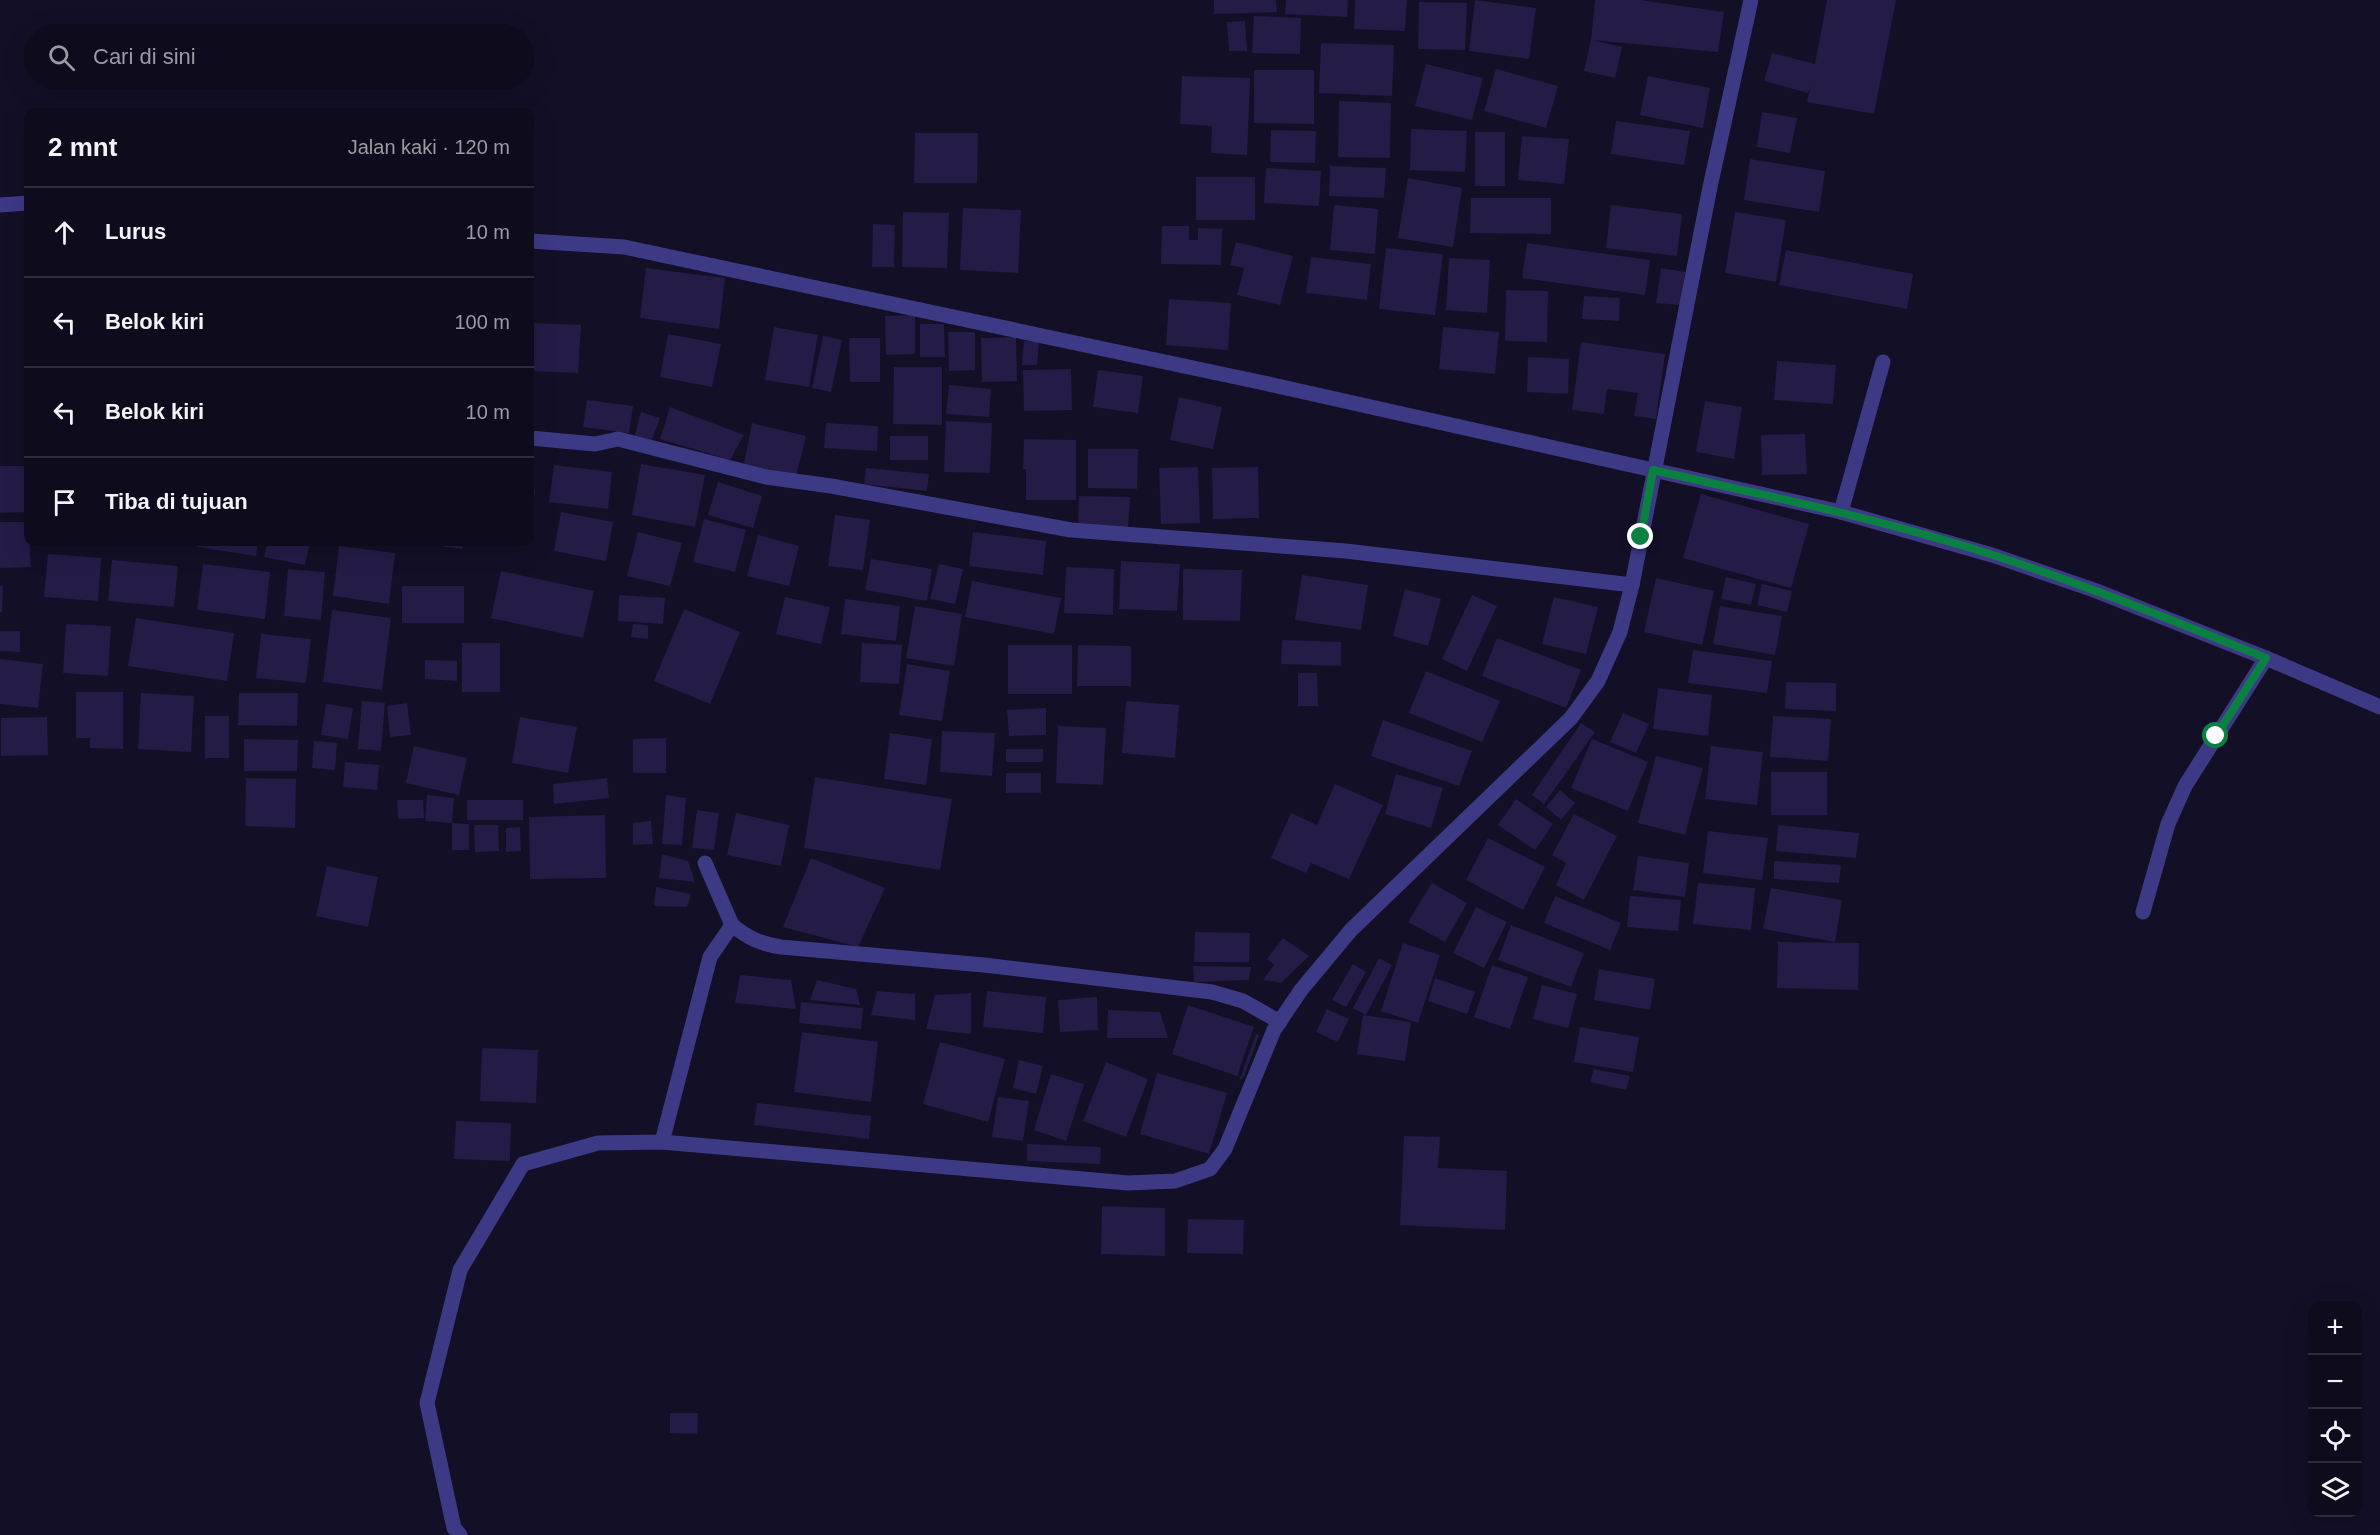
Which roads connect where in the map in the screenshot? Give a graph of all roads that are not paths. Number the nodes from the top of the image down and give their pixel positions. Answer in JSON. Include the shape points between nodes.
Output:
{"nodes":[{"id":1,"x":1751,"y":0,"type":"edge"},
{"id":2,"x":24,"y":203,"type":"edge"},
{"id":3,"x":0,"y":205,"type":"edge"},
{"id":4,"x":534,"y":241,"type":"edge"},
{"id":5,"x":1883,"y":362,"type":"dead end"},
{"id":6,"x":534,"y":438,"type":"edge"},
{"id":7,"x":1653,"y":470,"type":"junction"},
{"id":8,"x":1841,"y":512,"type":"junction"},
{"id":9,"x":1632,"y":585,"type":"junction"},
{"id":10,"x":2266,"y":658,"type":"junction"},
{"id":11,"x":2380,"y":707,"type":"edge"},
{"id":12,"x":705,"y":863,"type":"dead end"},
{"id":13,"x":2144,"y":912,"type":"dead end"},
{"id":14,"x":732,"y":925,"type":"junction"},
{"id":15,"x":1280,"y":1022,"type":"junction"},
{"id":16,"x":663,"y":1142,"type":"junction"},
{"id":17,"x":460,"y":1535,"type":"edge"}],
"edges":[{"from":1,"to":7,"type":"street"},
{"from":2,"to":3,"type":"street"},
{"from":4,"to":7,"type":"street","via":[[624,247]]},
{"from":5,"to":8,"type":"street"},
{"from":6,"to":9,"type":"street","via":[[595,444],[618,440],[766,477],[1071,530],[1346,551]]},
{"from":7,"to":8,"type":"street"},
{"from":7,"to":9,"type":"street"},
{"from":8,"to":10,"type":"street","via":[[1992,555],[2094,590]]},
{"from":9,"to":15,"type":"street","via":[[1620,632],[1598,681],[1571,718],[1351,930]]},
{"from":10,"to":11,"type":"street"},
{"from":10,"to":13,"type":"street","via":[[2185,786],[2168,824]]},
{"from":12,"to":14,"type":"street"},
{"from":14,"to":15,"type":"street","via":[[762,944],[782,947],[984,965],[1212,992],[1243,1001]]},
{"from":14,"to":16,"type":"street","via":[[710,957]]},
{"from":15,"to":16,"type":"street","via":[[1225,1149],[1210,1169],[1175,1181],[1128,1183]]},
{"from":16,"to":17,"type":"street","via":[[598,1143],[523,1164],[460,1270],[427,1403],[454,1528]]}]}
